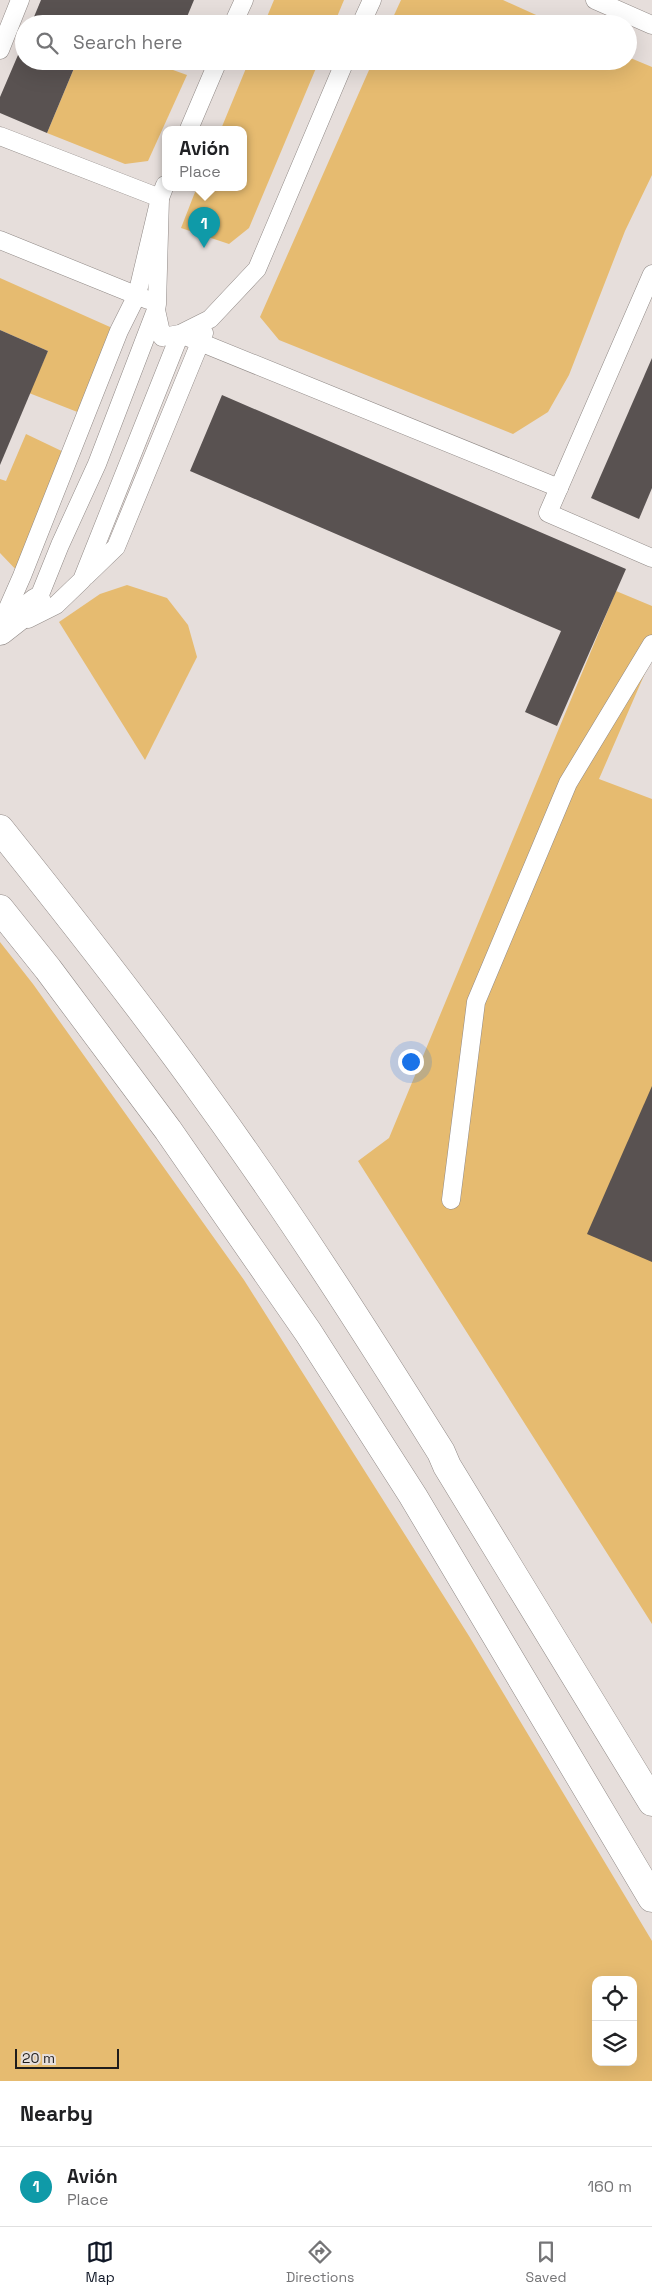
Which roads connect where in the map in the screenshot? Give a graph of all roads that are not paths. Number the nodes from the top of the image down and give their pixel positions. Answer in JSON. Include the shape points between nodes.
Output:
{"nodes":[{"id":1,"x":20,"y":0,"type":"edge"},
{"id":2,"x":244,"y":0,"type":"edge"},
{"id":3,"x":372,"y":0,"type":"edge"},
{"id":4,"x":595,"y":0,"type":"edge"},
{"id":5,"x":238,"y":15,"type":"edge"},
{"id":6,"x":366,"y":15,"type":"edge"},
{"id":7,"x":629,"y":15,"type":"edge"},
{"id":8,"x":637,"y":18,"type":"edge"},
{"id":9,"x":652,"y":25,"type":"edge"},
{"id":10,"x":0,"y":50,"type":"edge"},
{"id":11,"x":214,"y":70,"type":"edge"},
{"id":12,"x":341,"y":70,"type":"edge"},
{"id":13,"x":190,"y":126,"type":"edge"},
{"id":14,"x":0,"y":136,"type":"edge"},
{"id":15,"x":162,"y":191,"type":"edge"},
{"id":16,"x":0,"y":240,"type":"edge"},
{"id":17,"x":652,"y":274,"type":"edge"},
{"id":18,"x":137,"y":295,"type":"junction"},
{"id":19,"x":157,"y":307,"type":"junction"},
{"id":20,"x":210,"y":319,"type":"junction"},
{"id":21,"x":180,"y":334,"type":"junction"},
{"id":22,"x":559,"y":488,"type":"junction"},
{"id":23,"x":652,"y":558,"type":"edge"},
{"id":24,"x":82,"y":580,"type":"junction"},
{"id":25,"x":37,"y":602,"type":"joint"},
{"id":26,"x":0,"y":626,"type":"edge"},
{"id":27,"x":0,"y":631,"type":"edge"},
{"id":28,"x":652,"y":644,"type":"edge"},
{"id":29,"x":0,"y":829,"type":"edge"},
{"id":30,"x":0,"y":909,"type":"edge"},
{"id":31,"x":451,"y":1200,"type":"dead end"},
{"id":32,"x":652,"y":1802,"type":"edge"},
{"id":33,"x":652,"y":1898,"type":"edge"}],
"edges":[{"from":1,"to":10,"type":"lane"},
{"from":2,"to":5,"type":"lane"},
{"from":3,"to":6,"type":"lane"},
{"from":4,"to":7,"type":"lane"},
{"from":8,"to":9,"type":"lane"},
{"from":11,"to":13,"type":"lane"},
{"from":12,"to":20,"type":"lane","via":[[256,268]]},
{"from":14,"to":15,"type":"lane"},
{"from":15,"to":18,"type":"lane"},
{"from":15,"to":19,"type":"lane"},
{"from":16,"to":18,"type":"lane"},
{"from":17,"to":22,"type":"lane"},
{"from":18,"to":19,"type":"lane"},
{"from":18,"to":26,"type":"lane","via":[[119,331]]},
{"from":19,"to":21,"type":"lane","via":[[162,337]]},
{"from":19,"to":25,"type":"lane","via":[[97,464]]},
{"from":20,"to":21,"type":"lane"},
{"from":20,"to":24,"type":"lane","via":[[116,547]]},
{"from":21,"to":22,"type":"lane"},
{"from":21,"to":24,"type":"lane"},
{"from":22,"to":23,"type":"lane","via":[[548,513]]},
{"from":24,"to":27,"type":"lane","via":[[56,605]]},
{"from":25,"to":27,"type":"main road"},
{"from":28,"to":31,"type":"lane","via":[[568,783],[476,1002]]},
{"from":29,"to":32,"type":"main road","via":[[88,939],[211,1103],[345,1299]]},
{"from":30,"to":33,"type":"main road","via":[[168,1130],[308,1332],[413,1496]]}]}
